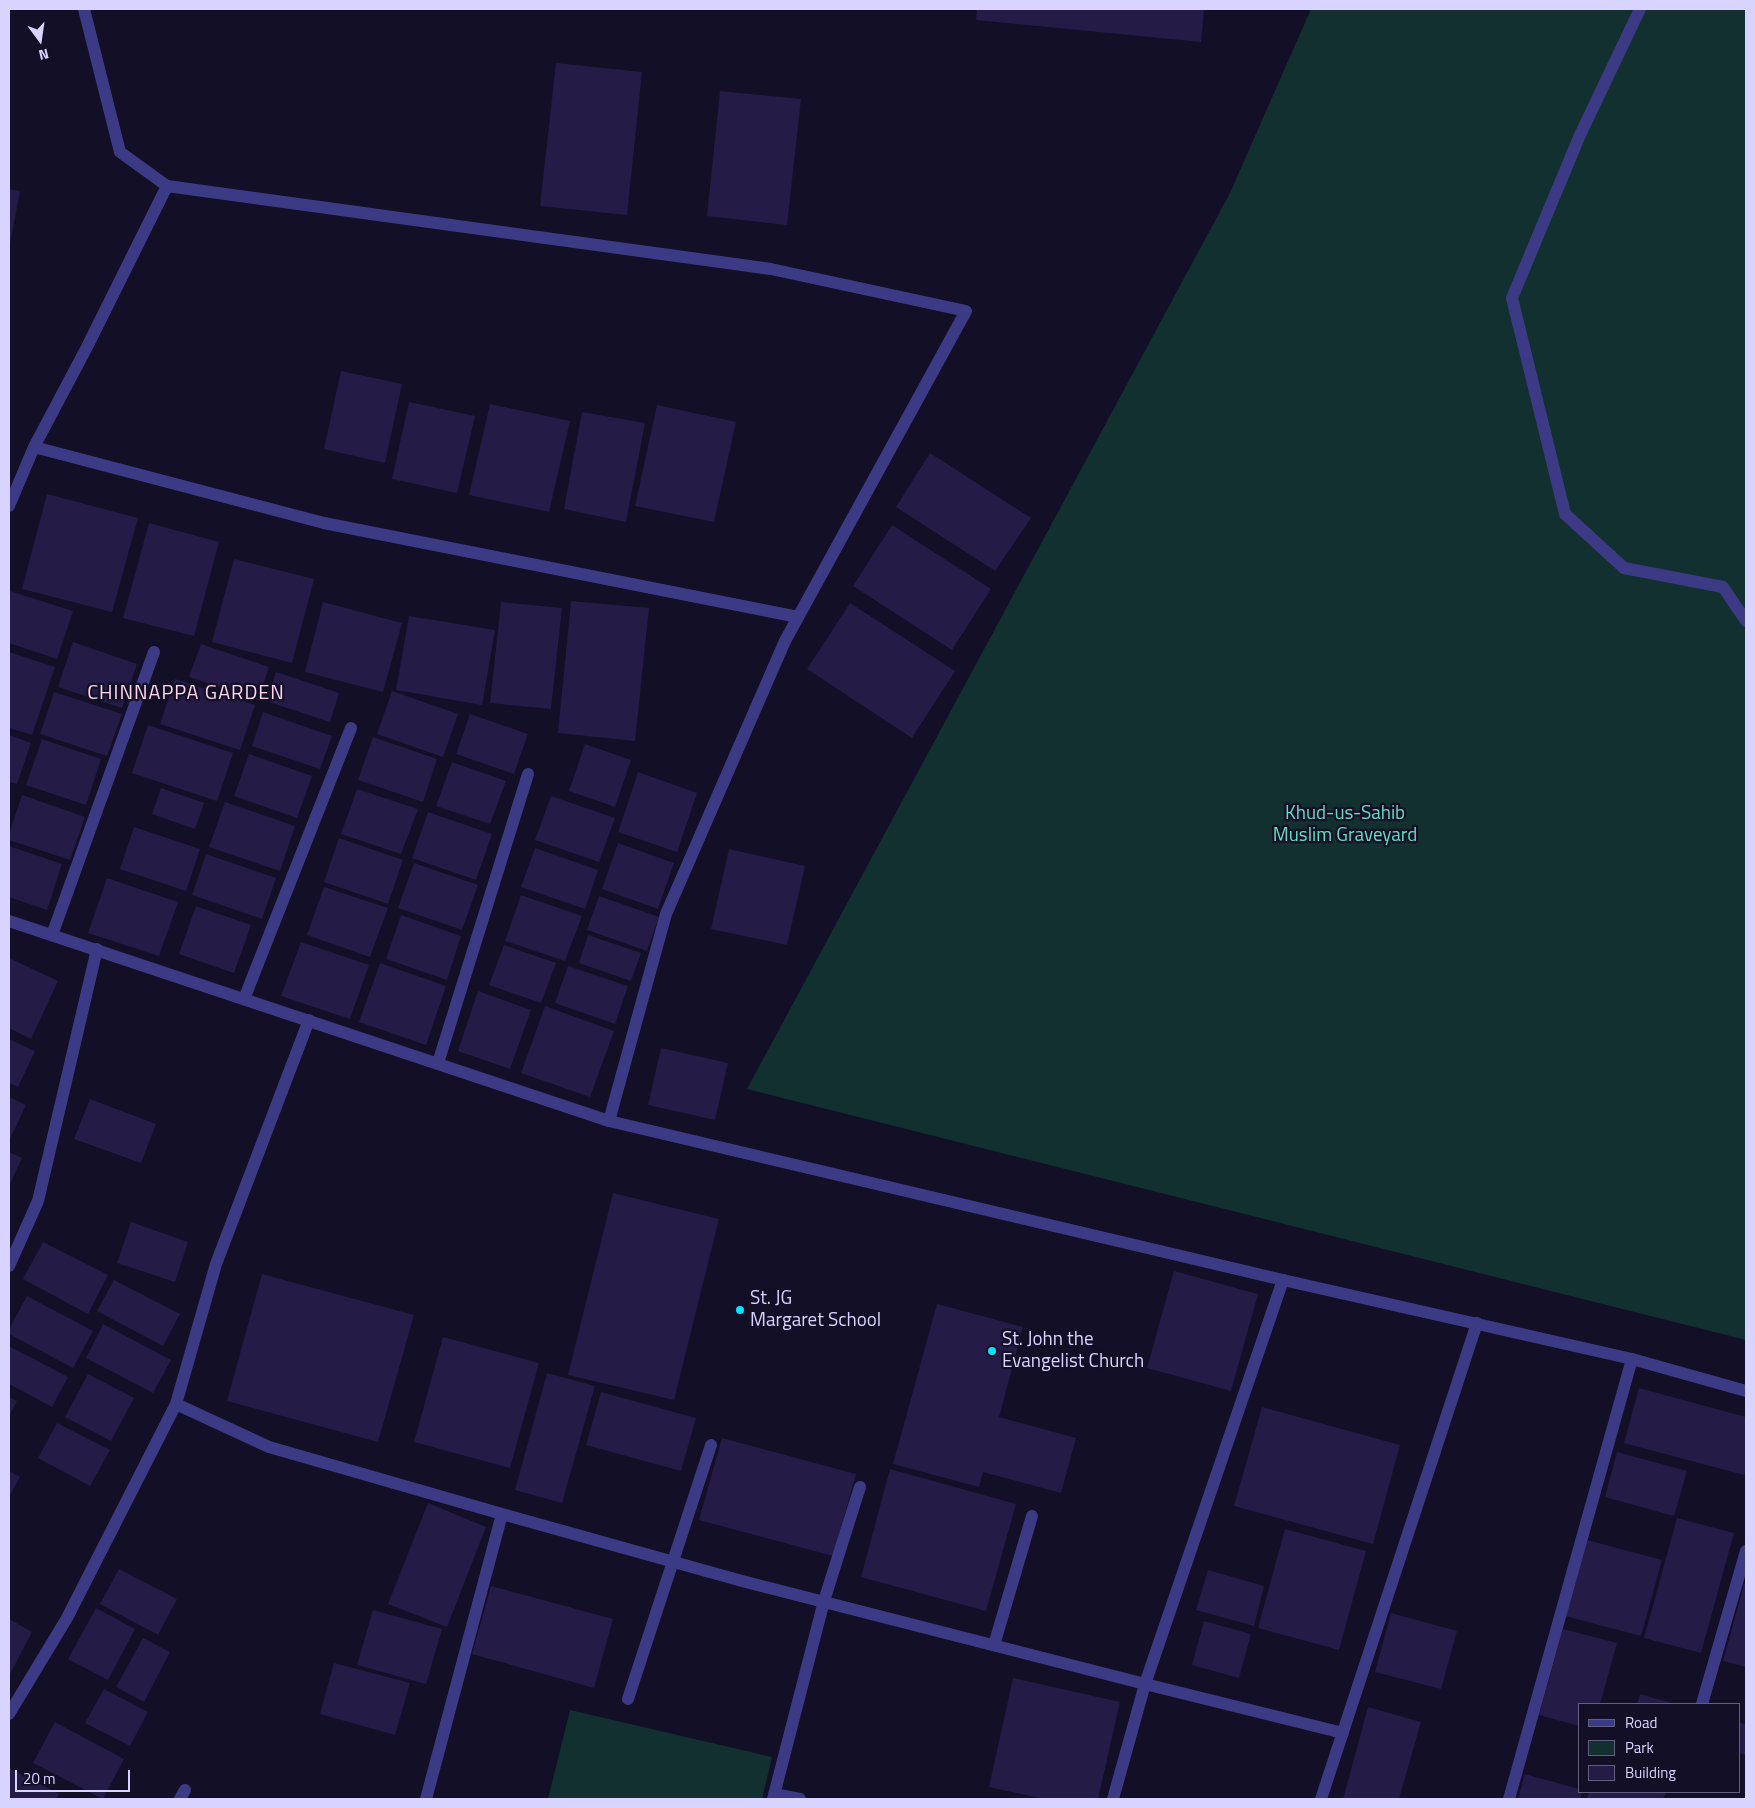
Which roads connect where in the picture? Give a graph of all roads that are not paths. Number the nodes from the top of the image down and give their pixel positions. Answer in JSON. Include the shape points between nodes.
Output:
{"nodes":[{"id":1,"x":84,"y":9,"type":"edge"},
{"id":2,"x":1640,"y":9,"type":"edge"},
{"id":3,"x":168,"y":186,"type":"junction"},
{"id":4,"x":34,"y":447,"type":"junction"},
{"id":5,"x":9,"y":506,"type":"edge"},
{"id":6,"x":798,"y":617,"type":"junction"},
{"id":7,"x":1746,"y":621,"type":"edge"},
{"id":8,"x":154,"y":652,"type":"dead end"},
{"id":9,"x":351,"y":728,"type":"dead end"},
{"id":10,"x":528,"y":774,"type":"dead end"},
{"id":11,"x":9,"y":921,"type":"edge"},
{"id":12,"x":52,"y":935,"type":"junction"},
{"id":13,"x":97,"y":949,"type":"junction"},
{"id":14,"x":244,"y":999,"type":"junction"},
{"id":15,"x":309,"y":1020,"type":"junction"},
{"id":16,"x":438,"y":1063,"type":"junction"},
{"id":17,"x":609,"y":1121,"type":"junction"},
{"id":18,"x":9,"y":1266,"type":"edge"},
{"id":19,"x":1283,"y":1280,"type":"junction"},
{"id":20,"x":1477,"y":1323,"type":"junction"},
{"id":21,"x":1632,"y":1359,"type":"junction"},
{"id":22,"x":1746,"y":1391,"type":"edge"},
{"id":23,"x":176,"y":1404,"type":"junction"},
{"id":24,"x":711,"y":1445,"type":"dead end"},
{"id":25,"x":860,"y":1487,"type":"dead end"},
{"id":26,"x":502,"y":1514,"type":"junction"},
{"id":27,"x":1032,"y":1516,"type":"dead end"},
{"id":28,"x":1746,"y":1551,"type":"edge"},
{"id":29,"x":673,"y":1562,"type":"junction"},
{"id":30,"x":824,"y":1602,"type":"junction"},
{"id":31,"x":994,"y":1645,"type":"junction"},
{"id":32,"x":1145,"y":1684,"type":"junction"},
{"id":33,"x":628,"y":1699,"type":"dead end"},
{"id":34,"x":1702,"y":1703,"type":"edge"},
{"id":35,"x":9,"y":1714,"type":"edge"},
{"id":36,"x":1343,"y":1733,"type":"junction"},
{"id":37,"x":774,"y":1796,"type":"edge"},
{"id":38,"x":426,"y":1799,"type":"edge"},
{"id":39,"x":800,"y":1799,"type":"edge"},
{"id":40,"x":1113,"y":1799,"type":"edge"},
{"id":41,"x":1321,"y":1799,"type":"edge"},
{"id":42,"x":1509,"y":1799,"type":"edge"}],
"edges":[{"from":1,"to":3,"type":"street","via":[[120,152]]},
{"from":2,"to":7,"type":"street","via":[[1580,135],[1512,298],[1565,514],[1624,568],[1722,587]]},
{"from":3,"to":4,"type":"street"},
{"from":3,"to":6,"type":"street","via":[[771,269],[966,311]]},
{"from":4,"to":5,"type":"street"},
{"from":4,"to":6,"type":"street","via":[[324,523]]},
{"from":6,"to":17,"type":"street","via":[[666,914]]},
{"from":8,"to":12,"type":"street"},
{"from":9,"to":14,"type":"street"},
{"from":10,"to":16,"type":"street"},
{"from":11,"to":12,"type":"street"},
{"from":12,"to":13,"type":"street"},
{"from":13,"to":14,"type":"street"},
{"from":13,"to":18,"type":"street","via":[[38,1201]]},
{"from":14,"to":15,"type":"street"},
{"from":15,"to":16,"type":"street"},
{"from":15,"to":23,"type":"street","via":[[216,1264]]},
{"from":16,"to":17,"type":"street"},
{"from":17,"to":19,"type":"street"},
{"from":19,"to":20,"type":"street"},
{"from":19,"to":32,"type":"street"},
{"from":20,"to":21,"type":"street"},
{"from":20,"to":36,"type":"street"},
{"from":21,"to":22,"type":"street"},
{"from":21,"to":42,"type":"street"},
{"from":23,"to":26,"type":"street","via":[[269,1447]]},
{"from":23,"to":35,"type":"street","via":[[67,1618]]},
{"from":24,"to":29,"type":"street"},
{"from":25,"to":30,"type":"street"},
{"from":26,"to":29,"type":"street"},
{"from":26,"to":38,"type":"street"},
{"from":27,"to":31,"type":"street"},
{"from":28,"to":34,"type":"street"},
{"from":29,"to":30,"type":"street"},
{"from":29,"to":33,"type":"street"},
{"from":30,"to":31,"type":"street"},
{"from":30,"to":37,"type":"street"},
{"from":31,"to":32,"type":"street"},
{"from":32,"to":36,"type":"street"},
{"from":32,"to":40,"type":"street"},
{"from":36,"to":41,"type":"street"},
{"from":37,"to":39,"type":"street"}]}
